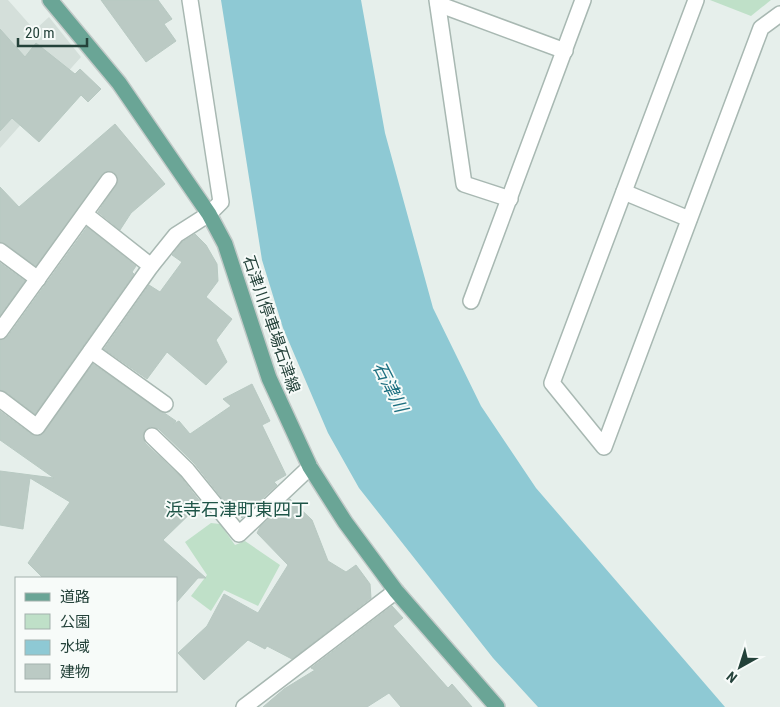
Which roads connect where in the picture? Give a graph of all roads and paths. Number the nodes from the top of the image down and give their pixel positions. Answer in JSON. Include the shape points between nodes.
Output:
{"nodes":[{"id":1,"x":50,"y":0,"type":"edge"},
{"id":2,"x":190,"y":0,"type":"edge"},
{"id":3,"x":583,"y":0,"type":"edge"},
{"id":4,"x":696,"y":0,"type":"edge"},
{"id":5,"x":438,"y":2,"type":"edge"},
{"id":6,"x":780,"y":14,"type":"edge"},
{"id":7,"x":565,"y":51,"type":"junction"},
{"id":8,"x":109,"y":180,"type":"dead end"},
{"id":9,"x":624,"y":192,"type":"junction"},
{"id":10,"x":510,"y":199,"type":"junction"},
{"id":11,"x":85,"y":214,"type":"junction"},
{"id":12,"x":209,"y":214,"type":"junction"},
{"id":13,"x":689,"y":219,"type":"junction"},
{"id":14,"x":0,"y":252,"type":"edge"},
{"id":15,"x":150,"y":266,"type":"junction"},
{"id":16,"x":38,"y":279,"type":"junction"},
{"id":17,"x":471,"y":301,"type":"dead end"},
{"id":18,"x":0,"y":331,"type":"edge"},
{"id":19,"x":90,"y":351,"type":"junction"},
{"id":20,"x":0,"y":399,"type":"edge"},
{"id":21,"x":165,"y":404,"type":"dead end"},
{"id":22,"x":152,"y":436,"type":"dead end"},
{"id":23,"x":310,"y":466,"type":"junction"},
{"id":24,"x":396,"y":591,"type":"junction"},
{"id":25,"x":244,"y":707,"type":"edge"},
{"id":26,"x":497,"y":707,"type":"edge"}],
"edges":[{"from":1,"to":12,"type":"main road","name":"石津川停車場石津線","via":[[119,83]]},
{"from":2,"to":12,"type":"street","via":[[221,202]]},
{"from":3,"to":7,"type":"street"},
{"from":4,"to":9,"type":"street"},
{"from":5,"to":7,"type":"street"},
{"from":5,"to":10,"type":"street","via":[[464,184]]},
{"from":6,"to":13,"type":"street","via":[[761,28]]},
{"from":7,"to":10,"type":"street"},
{"from":8,"to":11,"type":"street"},
{"from":9,"to":13,"type":"street"},
{"from":9,"to":13,"type":"street","via":[[552,383],[604,446]]},
{"from":10,"to":17,"type":"street"},
{"from":11,"to":15,"type":"street"},
{"from":11,"to":16,"type":"street"},
{"from":12,"to":15,"type":"street","via":[[176,235]]},
{"from":12,"to":23,"type":"main road","name":"石津川停車場石津線","via":[[225,244],[269,378]]},
{"from":14,"to":16,"type":"street"},
{"from":15,"to":19,"type":"street"},
{"from":16,"to":18,"type":"street"},
{"from":19,"to":20,"type":"street","via":[[37,427]]},
{"from":19,"to":21,"type":"street"},
{"from":22,"to":23,"type":"street","via":[[186,470],[239,534]]},
{"from":23,"to":24,"type":"main road","name":"石津川停車場石津線","via":[[345,522]]},
{"from":24,"to":25,"type":"street"},
{"from":24,"to":26,"type":"main road","name":"石津川停車場石津線"}]}
